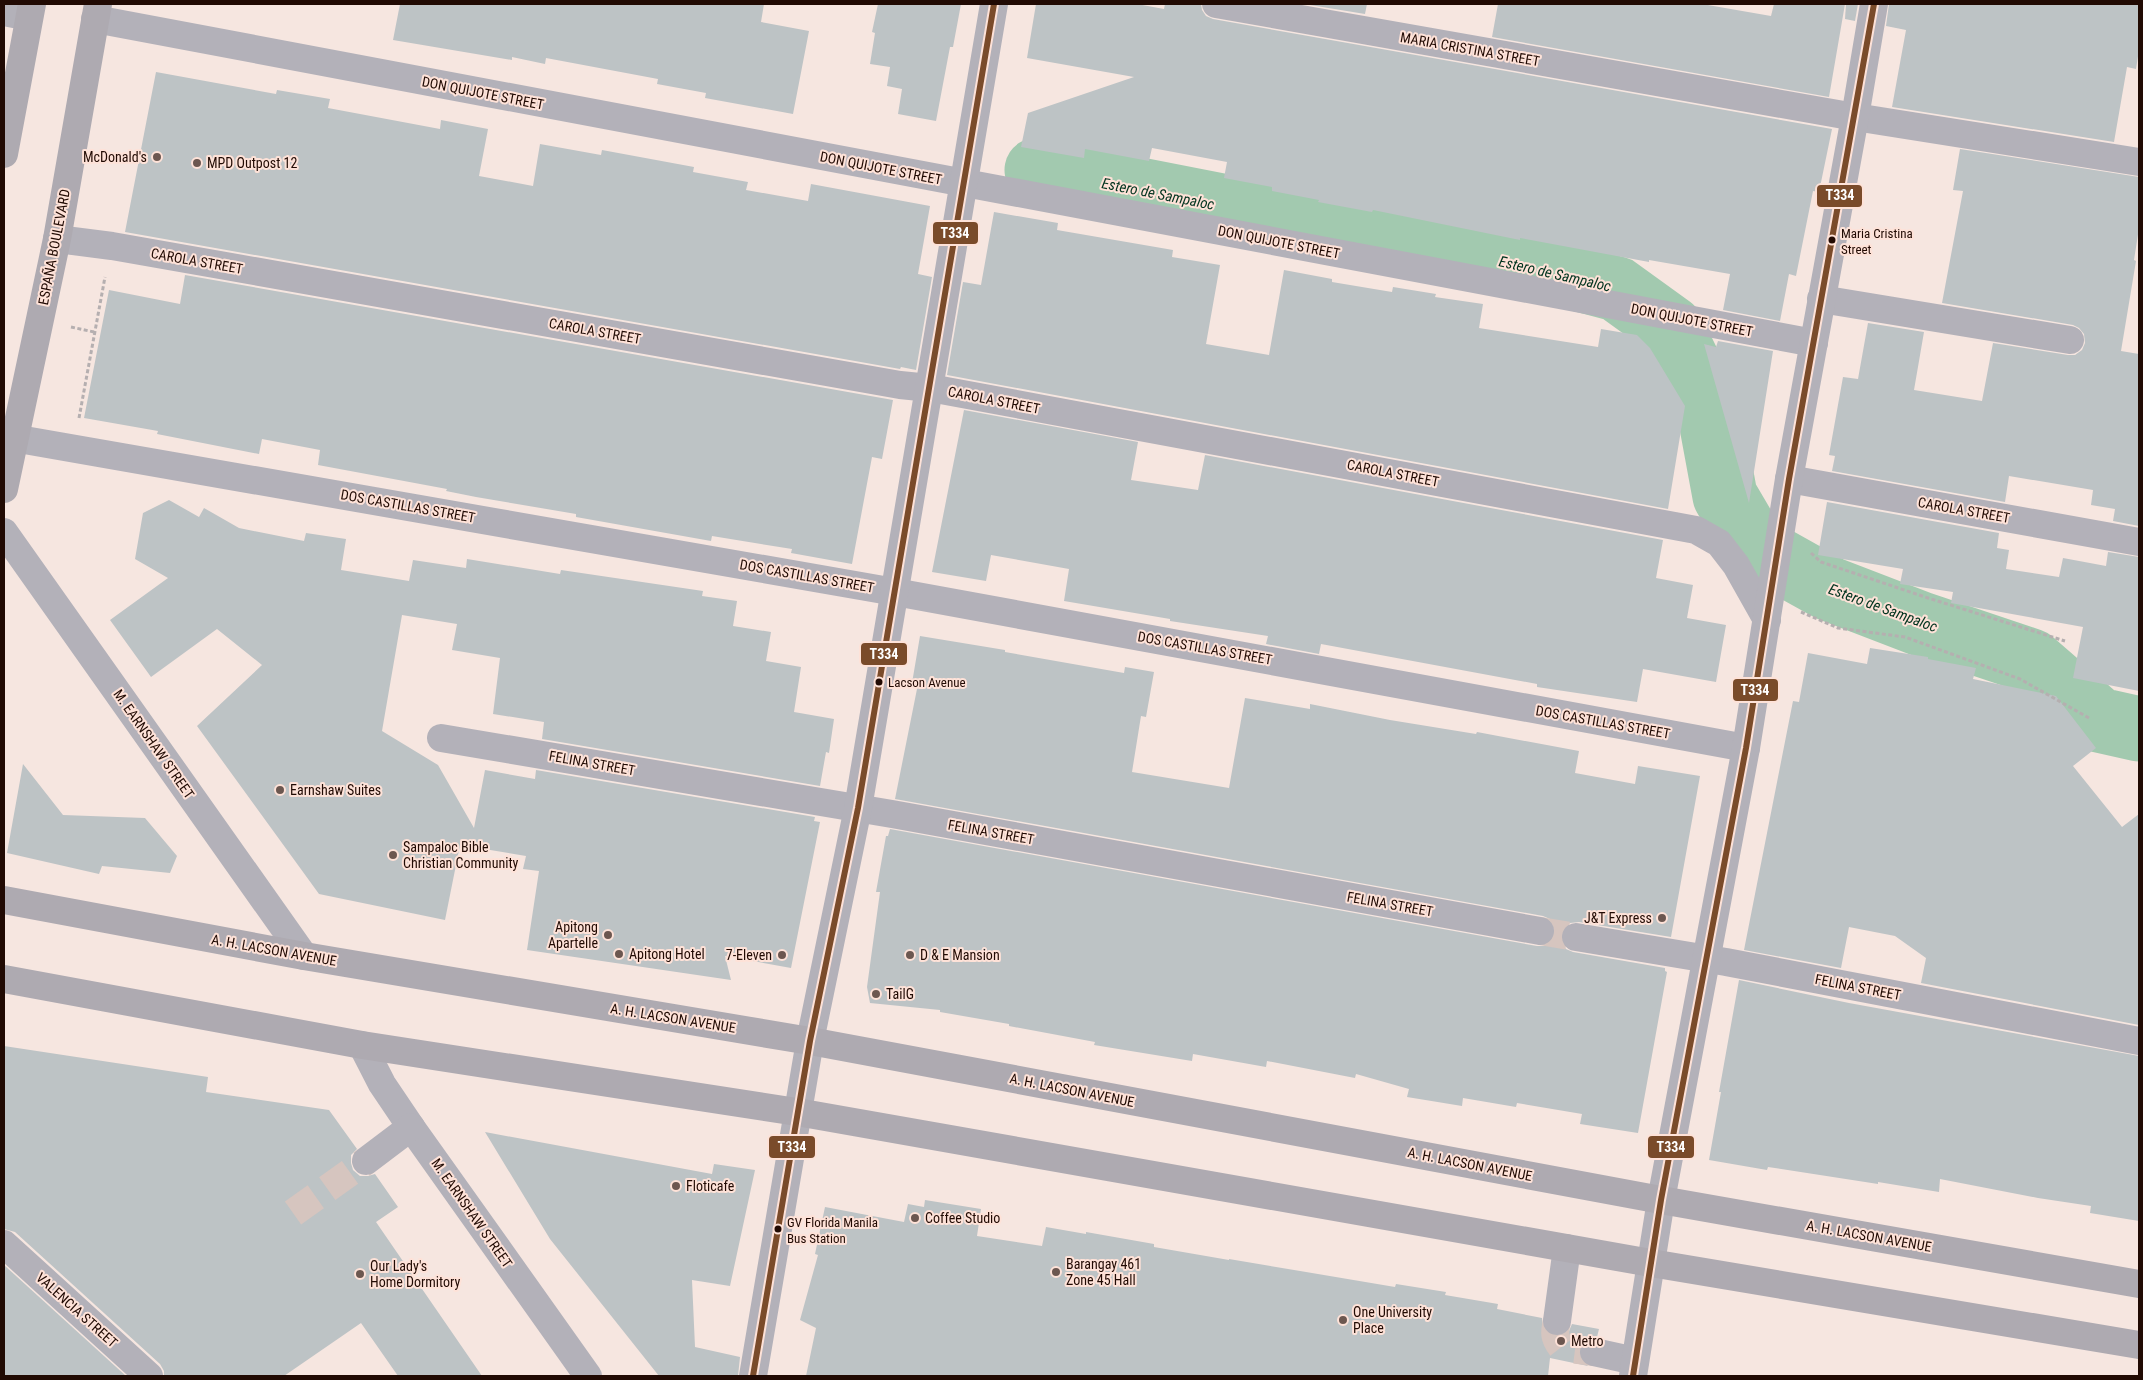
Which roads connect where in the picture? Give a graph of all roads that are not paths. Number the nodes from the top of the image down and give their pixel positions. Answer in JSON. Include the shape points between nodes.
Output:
{"nodes":[{"id":1,"x":994,"y":4,"type":"edge"},
{"id":2,"x":1216,"y":4,"type":"edge"},
{"id":3,"x":1874,"y":4,"type":"edge"},
{"id":4,"x":22,"y":11,"type":"edge"},
{"id":5,"x":97,"y":12,"type":"edge"},
{"id":6,"x":1855,"y":117,"type":"junction"},
{"id":7,"x":4,"y":154,"type":"edge"},
{"id":8,"x":2139,"y":162,"type":"edge"},
{"id":9,"x":963,"y":183,"type":"junction"},
{"id":10,"x":57,"y":239,"type":"junction"},
{"id":11,"x":1821,"y":299,"type":"junction"},
{"id":12,"x":2070,"y":340,"type":"dead end"},
{"id":13,"x":1814,"y":343,"type":"junction"},
{"id":14,"x":930,"y":388,"type":"junction"},
{"id":15,"x":13,"y":438,"type":"junction"},
{"id":16,"x":1790,"y":479,"type":"junction"},
{"id":17,"x":4,"y":489,"type":"edge"},
{"id":18,"x":4,"y":532,"type":"edge"},
{"id":19,"x":2139,"y":542,"type":"edge"},
{"id":20,"x":895,"y":592,"type":"junction"},
{"id":21,"x":1770,"y":601,"type":"junction"},
{"id":22,"x":441,"y":738,"type":"dead end"},
{"id":23,"x":1746,"y":748,"type":"junction"},
{"id":24,"x":858,"y":808,"type":"junction"},
{"id":25,"x":4,"y":900,"type":"edge"},
{"id":26,"x":1540,"y":931,"type":"tunnel mouth"},
{"id":27,"x":1576,"y":937,"type":"tunnel mouth"},
{"id":28,"x":304,"y":956,"type":"junction"},
{"id":29,"x":1708,"y":960,"type":"junction"},
{"id":30,"x":4,"y":978,"type":"edge"},
{"id":31,"x":810,"y":1041,"type":"junction"},
{"id":32,"x":2139,"y":1041,"type":"edge"},
{"id":33,"x":362,"y":1045,"type":"junction"},
{"id":34,"x":797,"y":1112,"type":"junction"},
{"id":35,"x":411,"y":1127,"type":"junction"},
{"id":36,"x":366,"y":1161,"type":"tunnel mouth"},
{"id":37,"x":1661,"y":1200,"type":"junction"},
{"id":38,"x":4,"y":1244,"type":"edge"},
{"id":39,"x":1567,"y":1248,"type":"junction"},
{"id":40,"x":1651,"y":1263,"type":"junction"},
{"id":41,"x":2139,"y":1284,"type":"edge"},
{"id":42,"x":1557,"y":1321,"type":"tunnel mouth"},
{"id":43,"x":2139,"y":1345,"type":"edge"},
{"id":44,"x":1594,"y":1352,"type":"tunnel mouth"},
{"id":45,"x":1634,"y":1368,"type":"edge"},
{"id":46,"x":149,"y":1376,"type":"edge"},
{"id":47,"x":588,"y":1376,"type":"edge"},
{"id":48,"x":753,"y":1376,"type":"edge"}],
"edges":[{"from":1,"to":9,"type":"street"},
{"from":2,"to":6,"type":"street","name":"MARIA CRISTINA STREET"},
{"from":3,"to":6,"type":"street"},
{"from":4,"to":7,"type":"main road"},
{"from":5,"to":9,"type":"street","name":"DON QUIJOTE STREET"},
{"from":5,"to":10,"type":"main road","name":"ESPAÑA BOULEVARD"},
{"from":6,"to":8,"type":"street","name":"MARIA CRISTINA STREET"},
{"from":6,"to":11,"type":"street"},
{"from":9,"to":13,"type":"street","name":"DON QUIJOTE STREET"},
{"from":9,"to":14,"type":"street"},
{"from":10,"to":14,"type":"street","name":"CAROLA STREET"},
{"from":10,"to":15,"type":"main road","name":"ESPAÑA BOULEVARD"},
{"from":11,"to":12,"type":"street"},
{"from":11,"to":13,"type":"street"},
{"from":13,"to":16,"type":"street"},
{"from":14,"to":20,"type":"street"},
{"from":14,"to":21,"type":"street","name":"CAROLA STREET","via":[[1696,530],[1719,543]]},
{"from":15,"to":17,"type":"main road","name":"ESPAÑA BOULEVARD"},
{"from":15,"to":20,"type":"street","name":"DOS CASTILLAS STREET"},
{"from":16,"to":19,"type":"street","name":"CAROLA STREET"},
{"from":16,"to":21,"type":"street"},
{"from":18,"to":28,"type":"street","name":"M. EARNSHAW STREET"},
{"from":20,"to":23,"type":"street","name":"DOS CASTILLAS STREET"},
{"from":20,"to":24,"type":"street"},
{"from":21,"to":23,"type":"street"},
{"from":22,"to":24,"type":"street","name":"FELINA STREET"},
{"from":23,"to":29,"type":"street"},
{"from":24,"to":26,"type":"street","name":"FELINA STREET"},
{"from":24,"to":31,"type":"street"},
{"from":25,"to":28,"type":"main road","name":"A. H. LACSON AVENUE"},
{"from":27,"to":29,"type":"street","name":"FELINA STREET"},
{"from":28,"to":31,"type":"main road","name":"A. H. LACSON AVENUE"},
{"from":29,"to":32,"type":"street","name":"FELINA STREET"},
{"from":29,"to":37,"type":"street"},
{"from":30,"to":33,"type":"main road"},
{"from":31,"to":34,"type":"street"},
{"from":31,"to":37,"type":"main road","name":"A. H. LACSON AVENUE"},
{"from":33,"to":34,"type":"main road"},
{"from":33,"to":35,"type":"street","name":"M. EARNSHAW STREET","via":[[382,1084]]},
{"from":34,"to":39,"type":"main road"},
{"from":34,"to":48,"type":"street"},
{"from":35,"to":36,"type":"street"},
{"from":35,"to":47,"type":"street","name":"M. EARNSHAW STREET"},
{"from":37,"to":40,"type":"street"},
{"from":37,"to":41,"type":"main road","name":"A. H. LACSON AVENUE"},
{"from":38,"to":46,"type":"street","name":"VALENCIA STREET"},
{"from":39,"to":40,"type":"main road"},
{"from":39,"to":42,"type":"street"},
{"from":40,"to":43,"type":"main road"},
{"from":40,"to":45,"type":"street"},
{"from":44,"to":45,"type":"street"}]}
